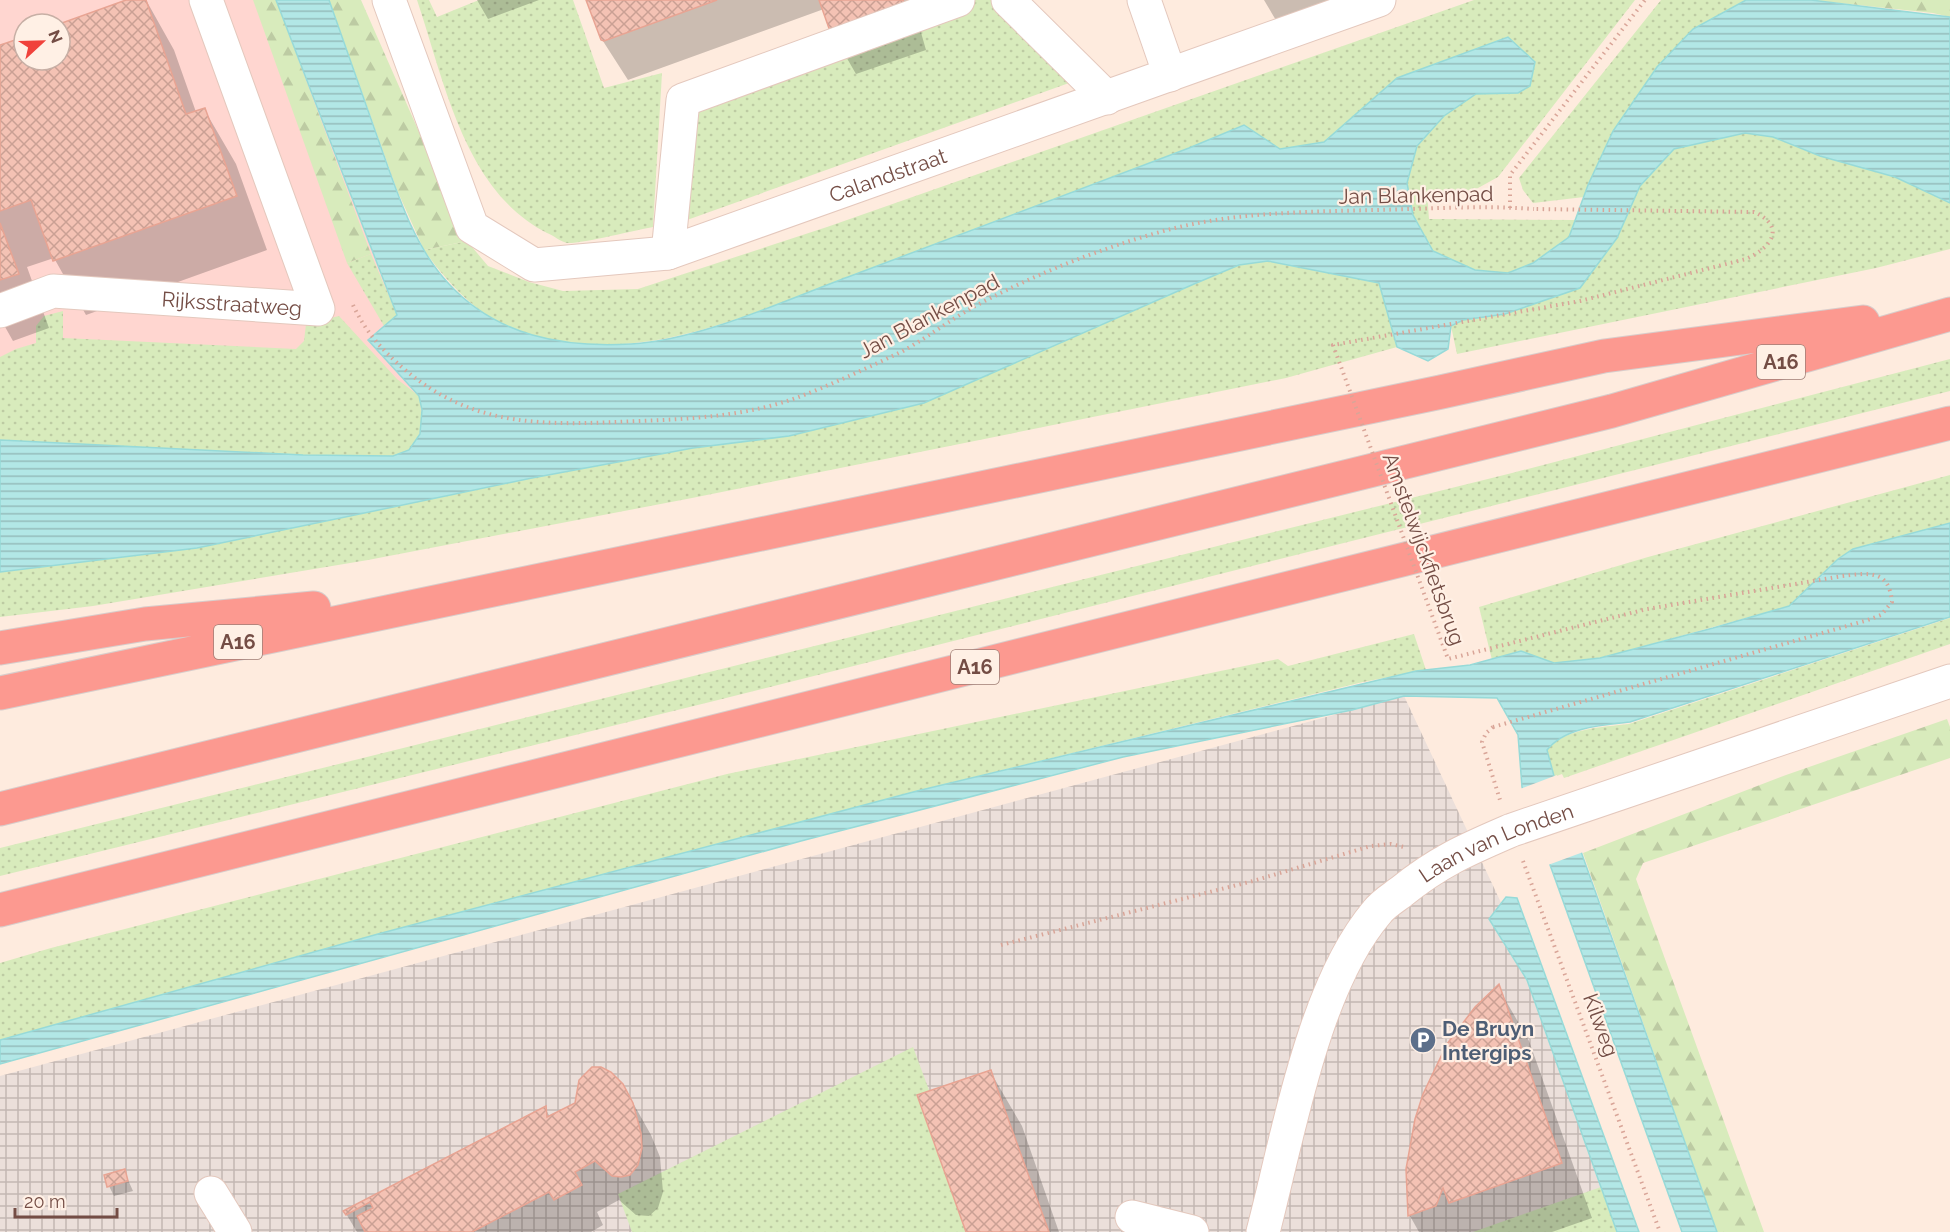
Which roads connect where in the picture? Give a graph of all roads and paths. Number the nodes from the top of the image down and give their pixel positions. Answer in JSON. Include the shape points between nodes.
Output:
{"nodes":[{"id":1,"x":206,"y":0,"type":"edge"},
{"id":2,"x":389,"y":0,"type":"edge"},
{"id":3,"x":958,"y":0,"type":"edge"},
{"id":4,"x":1008,"y":0,"type":"edge"},
{"id":5,"x":1143,"y":0,"type":"edge"},
{"id":6,"x":1379,"y":0,"type":"edge"},
{"id":7,"x":1645,"y":0,"type":"edge"},
{"id":8,"x":1170,"y":75,"type":"junction"},
{"id":9,"x":1107,"y":98,"type":"junction"},
{"id":10,"x":1510,"y":208,"type":"junction"},
{"id":11,"x":1534,"y":209,"type":"joint"},
{"id":12,"x":668,"y":253,"type":"junction"},
{"id":13,"x":0,"y":311,"type":"edge"},
{"id":14,"x":1950,"y":312,"type":"edge"},
{"id":15,"x":364,"y":329,"type":"dead end"},
{"id":16,"x":1950,"y":423,"type":"edge"},
{"id":17,"x":477,"y":591,"type":"junction"},
{"id":18,"x":0,"y":648,"type":"edge"},
{"id":19,"x":1950,"y":681,"type":"edge"},
{"id":20,"x":0,"y":693,"type":"edge"},
{"id":21,"x":0,"y":809,"type":"edge"},
{"id":22,"x":1517,"y":828,"type":"junction"},
{"id":23,"x":1407,"y":848,"type":"dead end"},
{"id":24,"x":0,"y":910,"type":"edge"},
{"id":25,"x":1001,"y":945,"type":"dead end"},
{"id":26,"x":210,"y":1193,"type":"dead end"},
{"id":27,"x":1132,"y":1217,"type":"dead end"},
{"id":28,"x":235,"y":1232,"type":"edge"},
{"id":29,"x":1192,"y":1232,"type":"edge"},
{"id":30,"x":1263,"y":1232,"type":"edge"},
{"id":31,"x":1660,"y":1232,"type":"edge"}],
"edges":[{"from":1,"to":13,"type":"street","name":"Rijksstraatweg","via":[[318,309],[53,291]]},
{"from":2,"to":12,"type":"street","name":"Calandstraat","via":[[472,227],[534,265]]},
{"from":3,"to":12,"type":"street","via":[[683,100]]},
{"from":4,"to":9,"type":"street"},
{"from":5,"to":8,"type":"street"},
{"from":6,"to":8,"type":"street","name":"Calandstraat"},
{"from":7,"to":10,"type":"path","via":[[1510,175]]},
{"from":8,"to":9,"type":"street","name":"Calandstraat"},
{"from":9,"to":12,"type":"street","name":"Calandstraat"},
{"from":10,"to":11,"type":"path","name":"Jan Blankenpad"},
{"from":10,"to":15,"type":"path","name":"Jan Blankenpad","via":[[1270,213],[1163,231],[1072,259],[976,306],[902,351],[796,398],[708,418],[529,423],[480,413],[428,389]]},
{"from":11,"to":22,"type":"path","name":"Amstelwijckfietsbrug","bridge":true,"via":[[1754,212],[1767,220],[1773,233],[1763,250],[1746,259],[1590,299],[1333,345],[1448,659],[1647,609],[1842,576],[1882,577],[1892,602],[1881,615],[1868,620],[1493,727],[1486,733],[1483,749]]},
{"from":14,"to":17,"type":"highway","number":"A16","via":[[1604,356]]},
{"from":14,"to":21,"type":"highway","number":"A16","via":[[1590,417]]},
{"from":16,"to":24,"type":"highway","number":"A16"},
{"from":17,"to":18,"type":"highway","number":"A16","via":[[145,624]]},
{"from":17,"to":20,"type":"highway","number":"A16"},
{"from":19,"to":22,"type":"street","name":"Laan van Londen"},
{"from":22,"to":30,"type":"street","name":"Laan van Londen","via":[[1432,867],[1378,911],[1355,942],[1321,1018]]},
{"from":22,"to":31,"type":"path","name":"Kilweg"},
{"from":23,"to":25,"type":"path","via":[[1391,844],[1371,846],[1243,884]]},
{"from":26,"to":28,"type":"street"},
{"from":27,"to":29,"type":"street"}]}
